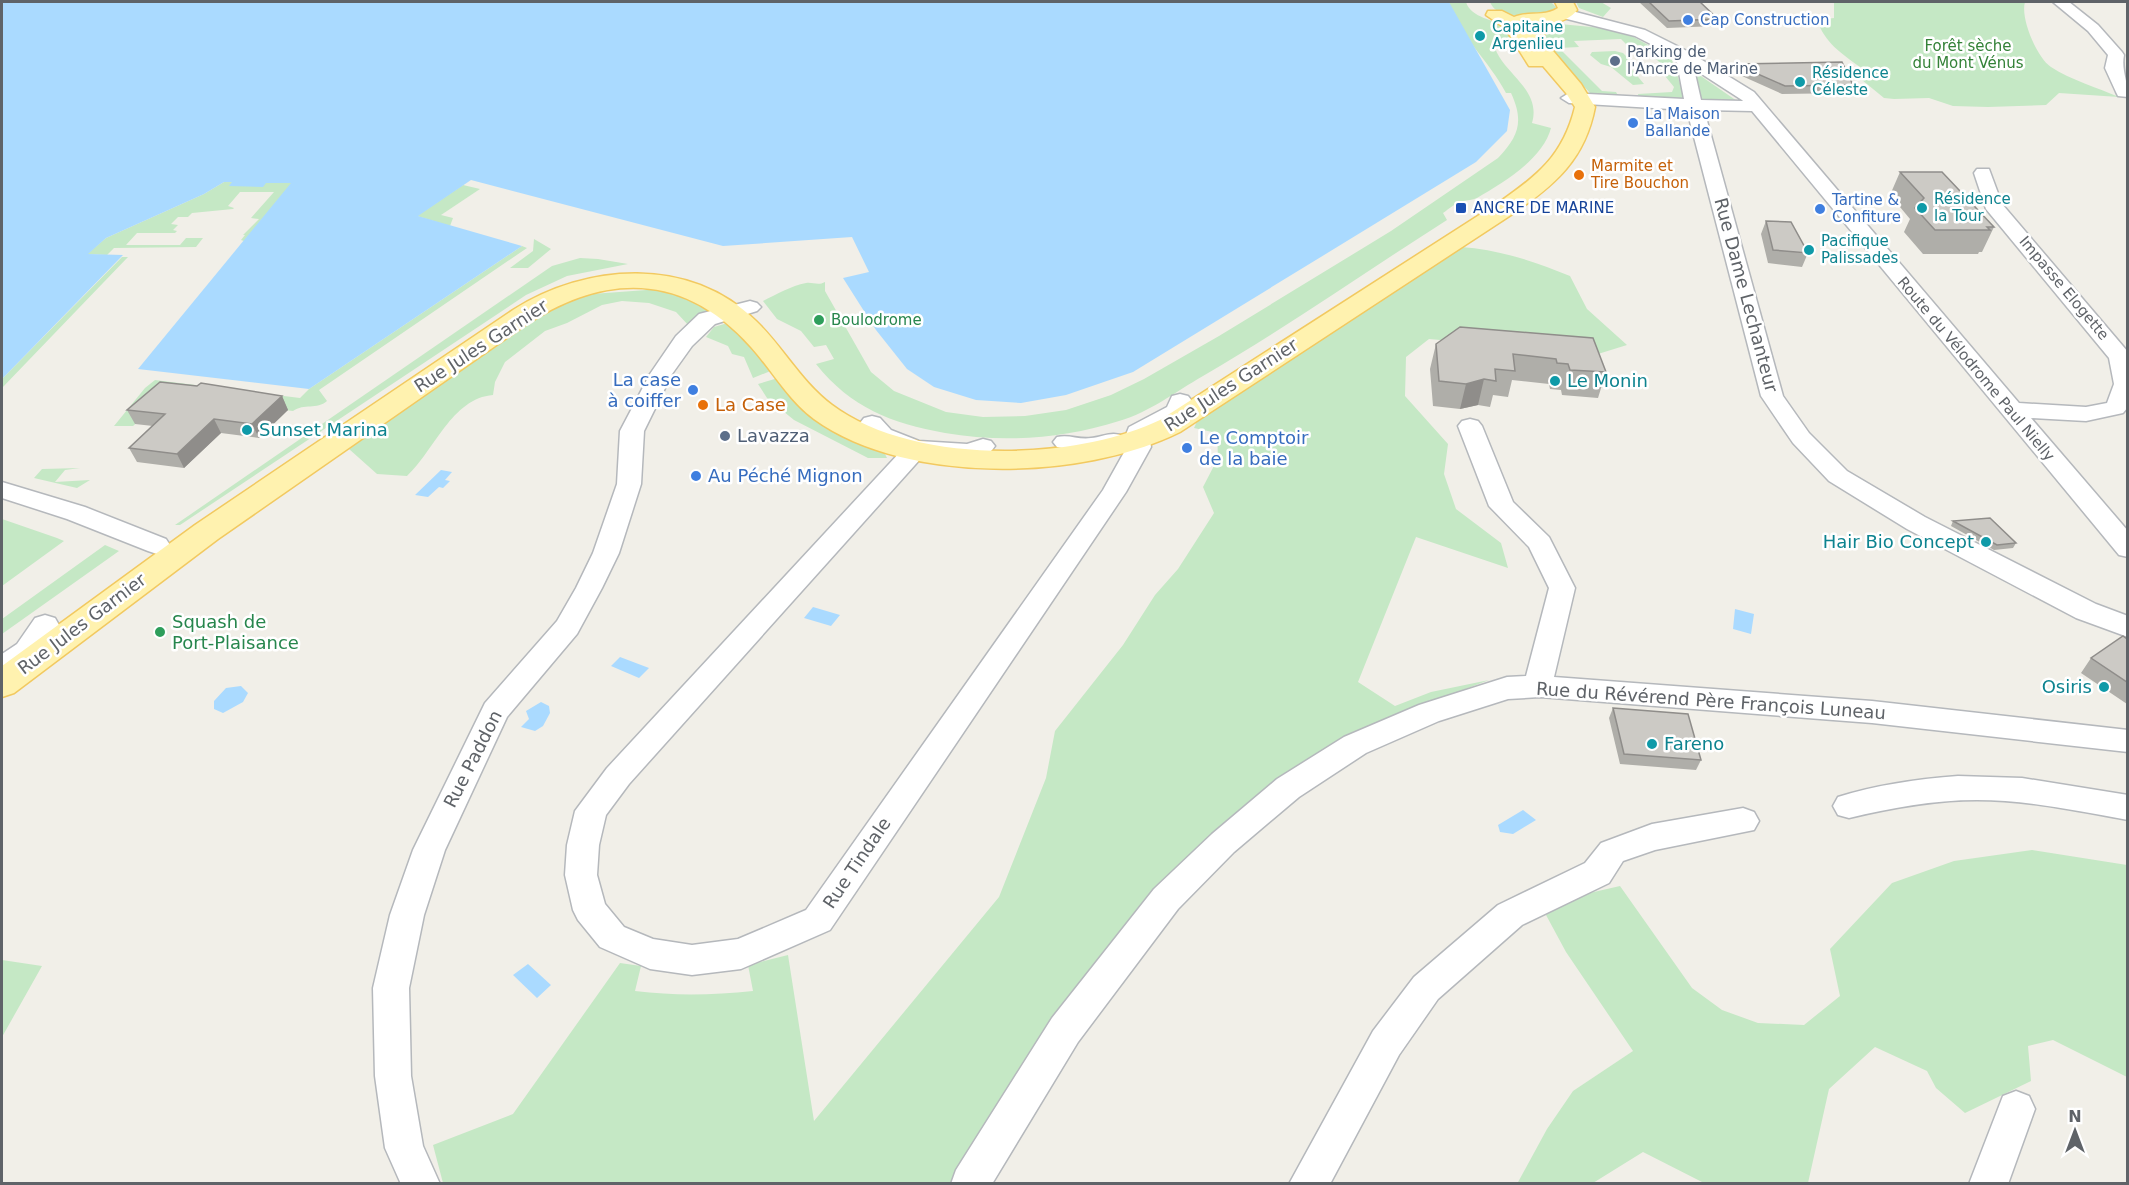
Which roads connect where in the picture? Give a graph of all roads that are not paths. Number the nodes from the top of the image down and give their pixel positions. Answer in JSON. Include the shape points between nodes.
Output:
{"nodes":[{"id":1,"x":2060,"y":2,"type":"edge"},
{"id":2,"x":1557,"y":12,"type":"edge"},
{"id":3,"x":1683,"y":55,"type":"junction"},
{"id":4,"x":2126,"y":92,"type":"edge"},
{"id":5,"x":1695,"y":105,"type":"junction"},
{"id":6,"x":1758,"y":106,"type":"junction"},
{"id":7,"x":1575,"y":108,"type":"junction"},
{"id":8,"x":1546,"y":166,"type":"junction"},
{"id":9,"x":1983,"y":173,"type":"dead end"},
{"id":10,"x":741,"y":309,"type":"junction"},
{"id":11,"x":1180,"y":401,"type":"junction"},
{"id":12,"x":2010,"y":410,"type":"junction"},
{"id":13,"x":872,"y":423,"type":"junction"},
{"id":14,"x":1470,"y":426,"type":"dead end"},
{"id":15,"x":1136,"y":441,"type":"junction"},
{"id":16,"x":1065,"y":442,"type":"junction"},
{"id":17,"x":984,"y":446,"type":"junction"},
{"id":18,"x":914,"y":451,"type":"junction"},
{"id":19,"x":274,"y":486,"type":"junction"},
{"id":20,"x":2,"y":490,"type":"edge"},
{"id":21,"x":157,"y":545,"type":"junction"},
{"id":22,"x":2127,"y":549,"type":"edge"},
{"id":23,"x":2127,"y":627,"type":"edge"},
{"id":24,"x":46,"y":638,"type":"junction"},
{"id":25,"x":2,"y":656,"type":"edge"},
{"id":26,"x":2,"y":668,"type":"edge"},
{"id":27,"x":2,"y":684,"type":"edge"},
{"id":28,"x":1540,"y":686,"type":"junction"},
{"id":29,"x":2127,"y":741,"type":"edge"},
{"id":30,"x":1849,"y":806,"type":"dead end"},
{"id":31,"x":2127,"y":808,"type":"edge"},
{"id":32,"x":1743,"y":821,"type":"dead end"},
{"id":33,"x":2016,"y":1109,"type":"dead end"},
{"id":34,"x":421,"y":1184,"type":"edge"},
{"id":35,"x":970,"y":1184,"type":"edge"},
{"id":36,"x":1308,"y":1184,"type":"edge"},
{"id":37,"x":1988,"y":1184,"type":"edge"}],
"edges":[{"from":1,"to":4,"type":"street","via":[[2093,28],[2116,55],[2113,68]]},
{"from":2,"to":3,"type":"street","name":"Route du Vélodrome Paul Nielly","via":[[1640,33]]},
{"from":2,"to":7,"type":"main road","via":[[1536,28],[1533,39],[1545,59],[1565,76]]},
{"from":2,"to":7,"type":"main road","via":[[1518,20],[1487,11],[1512,24],[1535,61]]},
{"from":3,"to":5,"type":"street","name":"Rue Dame Lechanteur"},
{"from":3,"to":6,"type":"street","name":"Route du Vélodrome Paul Nielly","via":[[1738,88]]},
{"from":5,"to":6,"type":"street"},
{"from":5,"to":7,"type":"street"},
{"from":5,"to":23,"type":"street","name":"Rue Dame Lechanteur","via":[[1772,396],[1801,438],[1838,476],[1916,523],[2086,611]]},
{"from":6,"to":12,"type":"street","name":"Route du Vélodrome Paul Nielly"},
{"from":7,"to":8,"type":"main road","name":"Rue Jules Garnier","via":[[1568,155]]},
{"from":8,"to":11,"type":"main road","name":"Rue Jules Garnier","via":[[1538,164],[1356,291]]},
{"from":8,"to":15,"type":"main road","name":"Rue Jules Garnier","via":[[1506,208],[1170,426]]},
{"from":9,"to":12,"type":"street","name":"Impasse Elogette","via":[[1993,204],[2114,349],[2127,378],[2126,394],[2115,408],[2086,414]]},
{"from":10,"to":13,"type":"main road","name":"Rue Jules Garnier","via":[[764,333],[784,337],[824,390]]},
{"from":10,"to":18,"type":"main road","name":"Rue Jules Garnier","via":[[789,376],[823,412],[863,436]]},
{"from":10,"to":19,"type":"main road","name":"Rue Jules Garnier","via":[[695,290],[653,281],[574,289],[541,304]]},
{"from":10,"to":21,"type":"main road","name":"Rue Jules Garnier","via":[[713,282],[681,272],[624,269],[561,285],[521,304],[412,373]]},
{"from":10,"to":34,"type":"street","name":"Rue Paddon","via":[[707,319],[684,341],[661,374],[632,431],[629,484],[606,553],[589,588],[567,627],[495,711],[429,850],[407,915],[391,988],[393,1076],[404,1148]]},
{"from":11,"to":15,"type":"street","via":[[1178,411],[1137,432]]},
{"from":11,"to":16,"type":"main road","name":"Rue Jules Garnier","via":[[1125,430]]},
{"from":12,"to":22,"type":"street","name":"Route du Vélodrome Paul Nielly"},
{"from":13,"to":17,"type":"main road","name":"Rue Jules Garnier","via":[[924,437]]},
{"from":13,"to":18,"type":"street","via":[[883,435],[914,446]]},
{"from":14,"to":28,"type":"street","via":[[1502,506],[1540,543],[1562,588]]},
{"from":15,"to":16,"type":"street","via":[[1126,437],[1089,446]]},
{"from":15,"to":18,"type":"main road","name":"Rue Jules Garnier","via":[[1035,458],[970,459]]},
{"from":15,"to":18,"type":"street","name":"Rue Tindale","via":[[1138,447],[1114,492],[818,920],[741,954],[692,960],[650,954],[612,937],[590,910],[581,875],[591,811],[618,776]]},
{"from":16,"to":17,"type":"main road","name":"Rue Jules Garnier"},
{"from":17,"to":18,"type":"street","via":[[969,452],[922,447]]},
{"from":19,"to":21,"type":"street","via":[[256,491],[179,542]]},
{"from":19,"to":24,"type":"main road","name":"Rue Jules Garnier"},
{"from":20,"to":21,"type":"street","via":[[76,513]]},
{"from":21,"to":24,"type":"main road","name":"Rue Jules Garnier"},
{"from":24,"to":25,"type":"main road","name":"Rue Jules Garnier"},
{"from":24,"to":26,"type":"street"},
{"from":24,"to":27,"type":"main road","name":"Rue Jules Garnier"},
{"from":28,"to":29,"type":"street","name":"Rue du Révérend Père François Luneau","via":[[1872,712]]},
{"from":28,"to":35,"type":"street","name":"Rue du Révérend Père François Luneau","via":[[1507,688],[1429,713],[1355,745],[1288,788],[1223,843],[1166,899],[1065,1030]]},
{"from":30,"to":31,"type":"street","via":[[1896,794],[1960,788],[2017,791]]},
{"from":32,"to":36,"type":"street","via":[[1652,837],[1612,852],[1597,873],[1510,915],[1426,988],[1386,1043]]},
{"from":33,"to":37,"type":"street"}]}
